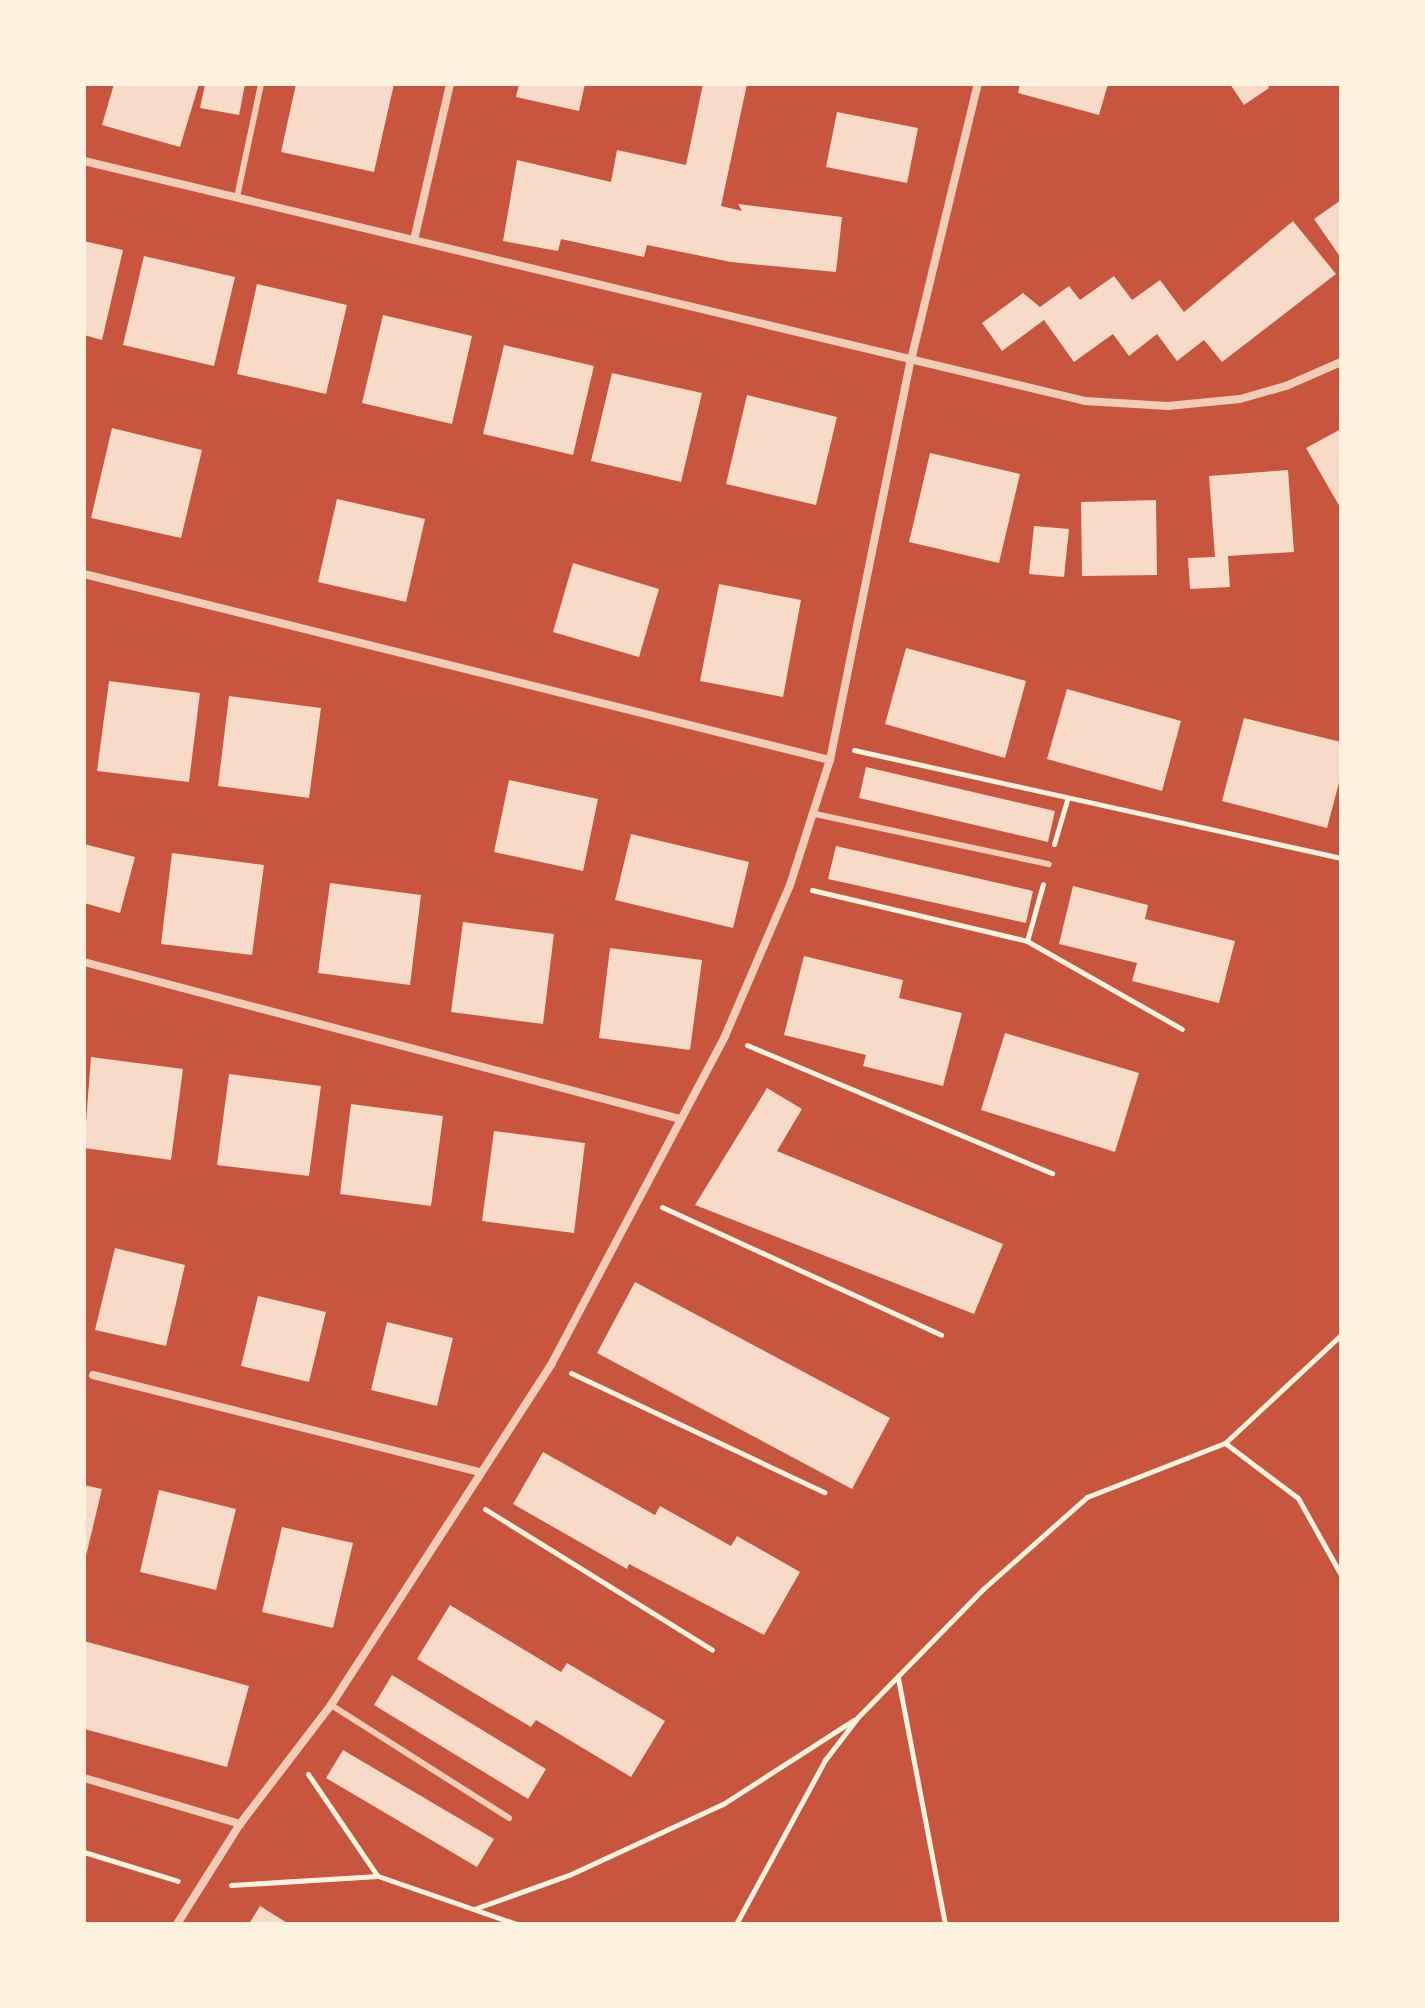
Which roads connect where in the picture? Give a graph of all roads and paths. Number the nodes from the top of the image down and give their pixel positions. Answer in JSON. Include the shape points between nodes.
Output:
{"nodes":[{"id":1,"x":261,"y":84,"type":"edge"},
{"id":2,"x":450,"y":84,"type":"edge"},
{"id":3,"x":978,"y":84,"type":"edge"},
{"id":4,"x":84,"y":161,"type":"edge"},
{"id":5,"x":237,"y":197,"type":"junction"},
{"id":6,"x":414,"y":240,"type":"junction"},
{"id":7,"x":911,"y":360,"type":"junction"},
{"id":8,"x":1341,"y":362,"type":"edge"},
{"id":9,"x":84,"y":574,"type":"edge"},
{"id":10,"x":833,"y":745,"type":"junction"},
{"id":11,"x":830,"y":760,"type":"junction"},
{"id":12,"x":815,"y":814,"type":"junction"},
{"id":13,"x":1341,"y":858,"type":"edge"},
{"id":14,"x":1049,"y":864,"type":"dead end"},
{"id":15,"x":790,"y":885,"type":"junction"},
{"id":16,"x":84,"y":962,"type":"edge"},
{"id":17,"x":1182,"y":1029,"type":"dead end"},
{"id":18,"x":725,"y":1036,"type":"junction"},
{"id":19,"x":680,"y":1119,"type":"junction"},
{"id":20,"x":1052,"y":1173,"type":"dead end"},
{"id":21,"x":639,"y":1196,"type":"junction"},
{"id":22,"x":941,"y":1335,"type":"dead end"},
{"id":23,"x":1341,"y":1335,"type":"edge"},
{"id":24,"x":552,"y":1363,"type":"junction"},
{"id":25,"x":93,"y":1375,"type":"dead end"},
{"id":26,"x":1225,"y":1443,"type":"junction"},
{"id":27,"x":478,"y":1472,"type":"junction"},
{"id":28,"x":824,"y":1492,"type":"dead end"},
{"id":29,"x":462,"y":1495,"type":"junction"},
{"id":30,"x":1341,"y":1575,"type":"edge"},
{"id":31,"x":712,"y":1650,"type":"dead end"},
{"id":32,"x":898,"y":1677,"type":"junction"},
{"id":33,"x":331,"y":1705,"type":"junction"},
{"id":34,"x":858,"y":1717,"type":"junction"},
{"id":35,"x":294,"y":1754,"type":"junction"},
{"id":36,"x":84,"y":1778,"type":"edge"},
{"id":37,"x":509,"y":1818,"type":"dead end"},
{"id":38,"x":240,"y":1824,"type":"junction"},
{"id":39,"x":84,"y":1852,"type":"edge"},
{"id":40,"x":378,"y":1876,"type":"junction"},
{"id":41,"x":198,"y":1887,"type":"junction"},
{"id":42,"x":473,"y":1909,"type":"junction"},
{"id":43,"x":177,"y":1924,"type":"edge"},
{"id":44,"x":517,"y":1924,"type":"edge"},
{"id":45,"x":736,"y":1924,"type":"edge"},
{"id":46,"x":945,"y":1924,"type":"edge"}],
"edges":[{"from":1,"to":5,"type":"lane"},
{"from":2,"to":6,"type":"street"},
{"from":3,"to":7,"type":"street"},
{"from":4,"to":5,"type":"street"},
{"from":5,"to":6,"type":"street"},
{"from":6,"to":7,"type":"street"},
{"from":7,"to":8,"type":"street","via":[[1085,401],[1168,406],[1240,399]]},
{"from":7,"to":10,"type":"street"},
{"from":9,"to":11,"type":"street"},
{"from":10,"to":11,"type":"street"},
{"from":10,"to":13,"type":"path"},
{"from":11,"to":12,"type":"street"},
{"from":12,"to":14,"type":"lane"},
{"from":12,"to":15,"type":"street"},
{"from":15,"to":17,"type":"path","via":[[1027,941]]},
{"from":15,"to":18,"type":"street"},
{"from":16,"to":19,"type":"street"},
{"from":18,"to":19,"type":"street"},
{"from":18,"to":20,"type":"path"},
{"from":19,"to":21,"type":"street"},
{"from":21,"to":22,"type":"path"},
{"from":21,"to":24,"type":"street"},
{"from":23,"to":26,"type":"path"},
{"from":24,"to":27,"type":"street"},
{"from":24,"to":28,"type":"path"},
{"from":25,"to":27,"type":"street"},
{"from":26,"to":30,"type":"path","via":[[1298,1498]]},
{"from":26,"to":32,"type":"path","via":[[1087,1497],[983,1589]]},
{"from":27,"to":29,"type":"street"},
{"from":29,"to":31,"type":"path"},
{"from":29,"to":33,"type":"street"},
{"from":32,"to":34,"type":"path"},
{"from":32,"to":46,"type":"path"},
{"from":33,"to":35,"type":"street"},
{"from":33,"to":37,"type":"lane"},
{"from":34,"to":42,"type":"path","via":[[723,1804],[569,1875]]},
{"from":34,"to":45,"type":"path","via":[[825,1760]]},
{"from":35,"to":38,"type":"street"},
{"from":35,"to":40,"type":"path"},
{"from":36,"to":38,"type":"street"},
{"from":38,"to":41,"type":"street"},
{"from":39,"to":41,"type":"path"},
{"from":40,"to":41,"type":"path"},
{"from":40,"to":42,"type":"path"},
{"from":41,"to":43,"type":"street"},
{"from":42,"to":44,"type":"path"}]}
